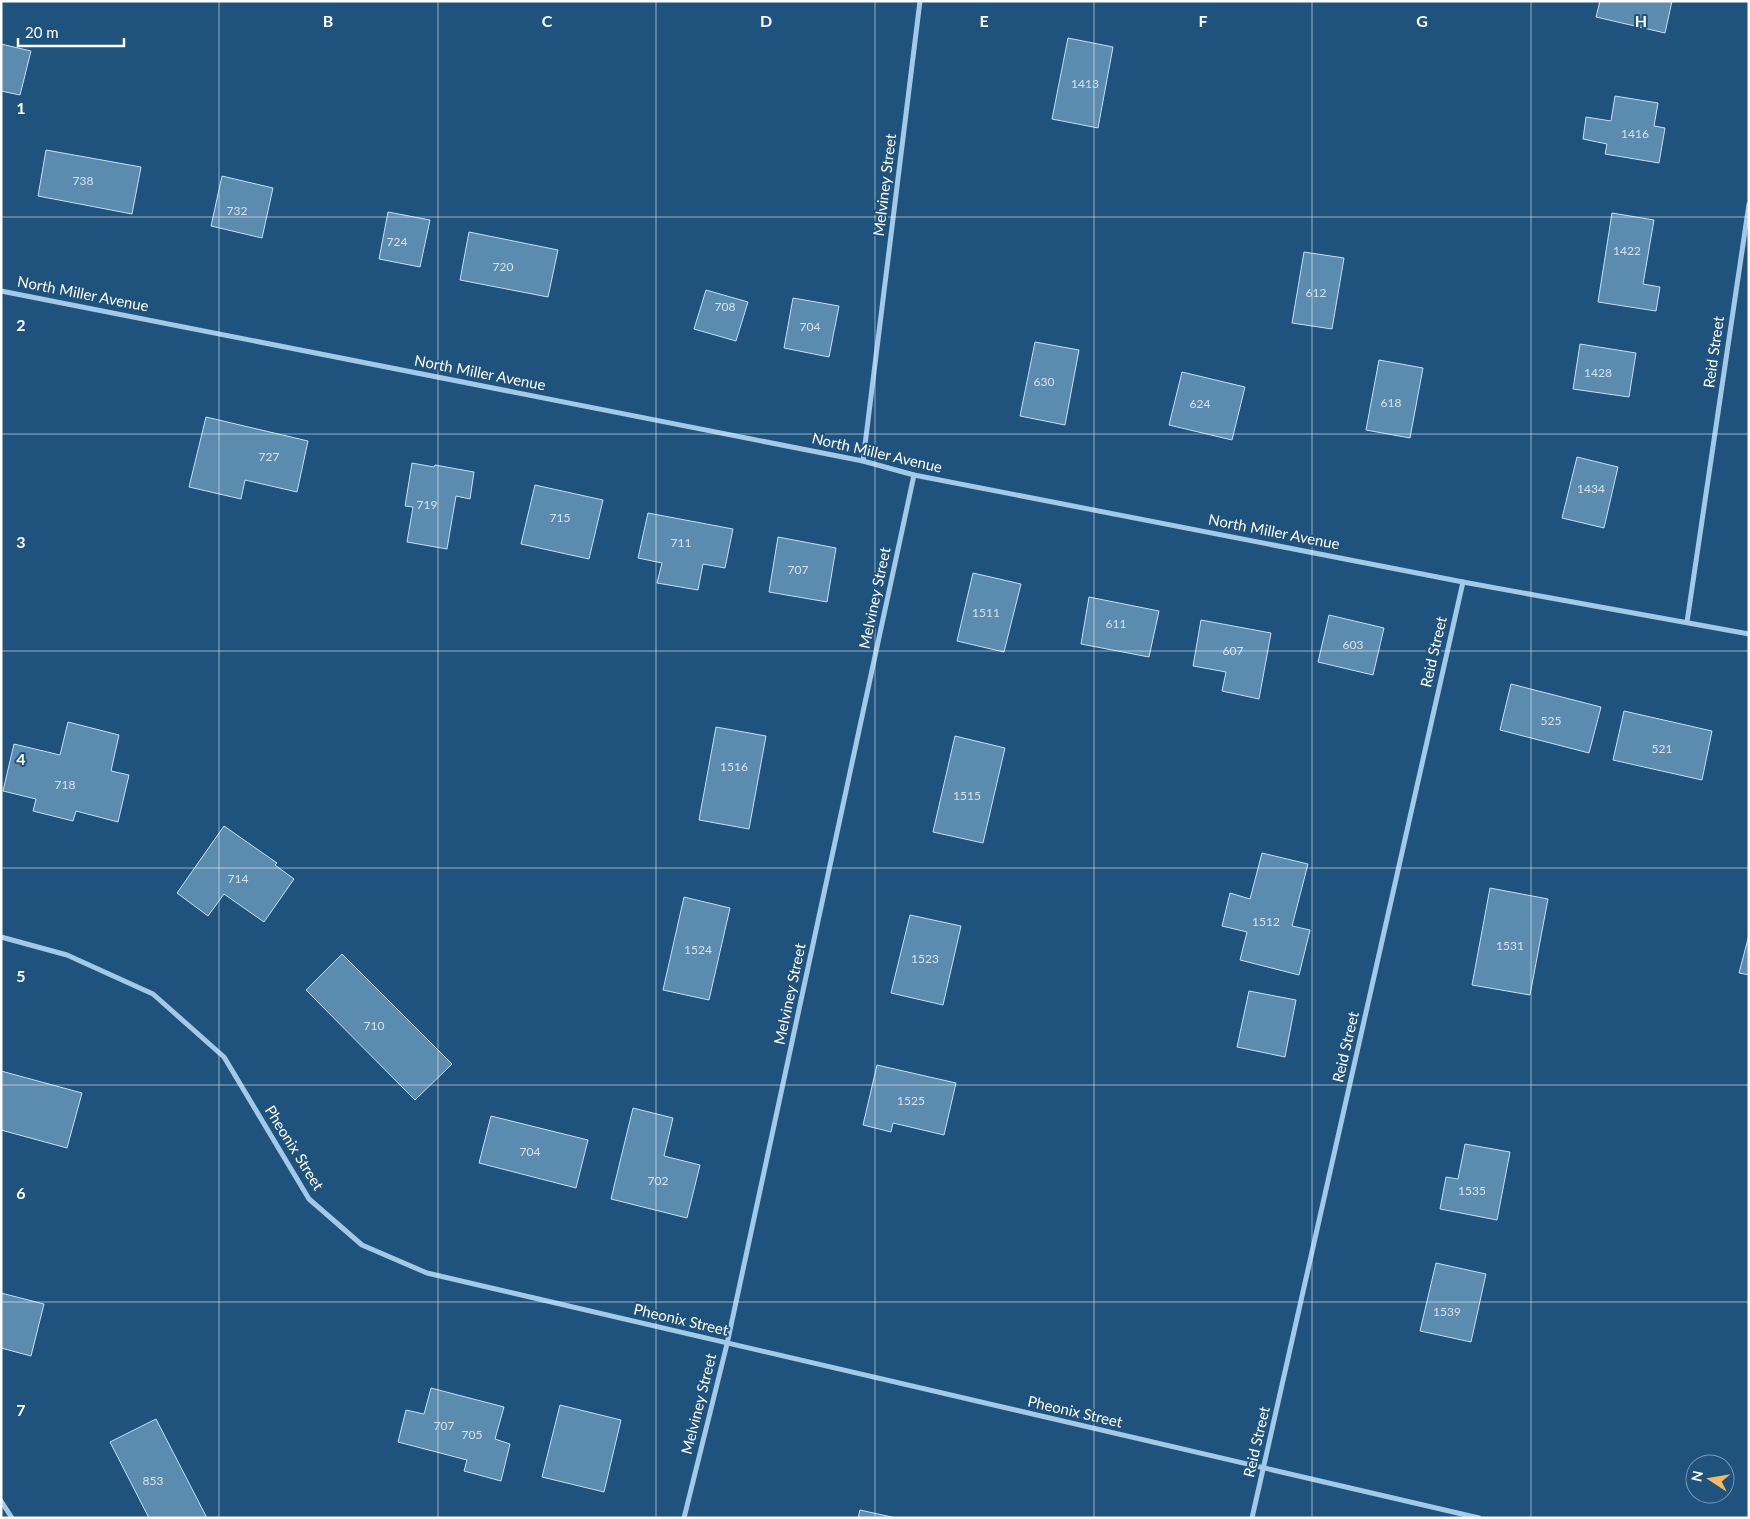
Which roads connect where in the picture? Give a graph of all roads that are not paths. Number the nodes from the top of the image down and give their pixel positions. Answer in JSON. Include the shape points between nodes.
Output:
{"nodes":[{"id":1,"x":920,"y":1,"type":"edge"},
{"id":2,"x":1749,"y":204,"type":"edge"},
{"id":3,"x":1,"y":291,"type":"edge"},
{"id":4,"x":863,"y":461,"type":"junction"},
{"id":5,"x":914,"y":475,"type":"junction"},
{"id":6,"x":1463,"y":582,"type":"junction"},
{"id":7,"x":1687,"y":622,"type":"junction"},
{"id":8,"x":1749,"y":634,"type":"edge"},
{"id":9,"x":1,"y":937,"type":"edge"},
{"id":10,"x":727,"y":1344,"type":"junction"},
{"id":11,"x":1264,"y":1469,"type":"junction"},
{"id":12,"x":1,"y":1501,"type":"edge"},
{"id":13,"x":12,"y":1518,"type":"edge"},
{"id":14,"x":684,"y":1518,"type":"edge"},
{"id":15,"x":1252,"y":1518,"type":"edge"},
{"id":16,"x":1479,"y":1518,"type":"edge"}],
"edges":[{"from":1,"to":4,"type":"street","name":"Melviney Street"},
{"from":2,"to":7,"type":"street","name":"Reid Street"},
{"from":3,"to":4,"type":"street","name":"North Miller Avenue"},
{"from":4,"to":5,"type":"street","name":"North Miller Avenue"},
{"from":5,"to":6,"type":"street","name":"North Miller Avenue"},
{"from":5,"to":10,"type":"street","name":"Melviney Street"},
{"from":6,"to":7,"type":"street","name":"North Miller Avenue"},
{"from":6,"to":11,"type":"street","name":"Reid Street"},
{"from":7,"to":8,"type":"street","name":"North Miller Avenue"},
{"from":9,"to":10,"type":"street","name":"Pheonix Street","via":[[67,955],[153,994],[224,1057],[309,1199],[362,1245],[427,1273]]},
{"from":10,"to":11,"type":"street","name":"Pheonix Street"},
{"from":10,"to":14,"type":"street","name":"Melviney Street"},
{"from":11,"to":15,"type":"street","name":"Reid Street"},
{"from":11,"to":16,"type":"street","name":"Pheonix Street"},
{"from":12,"to":13,"type":"street"}]}
